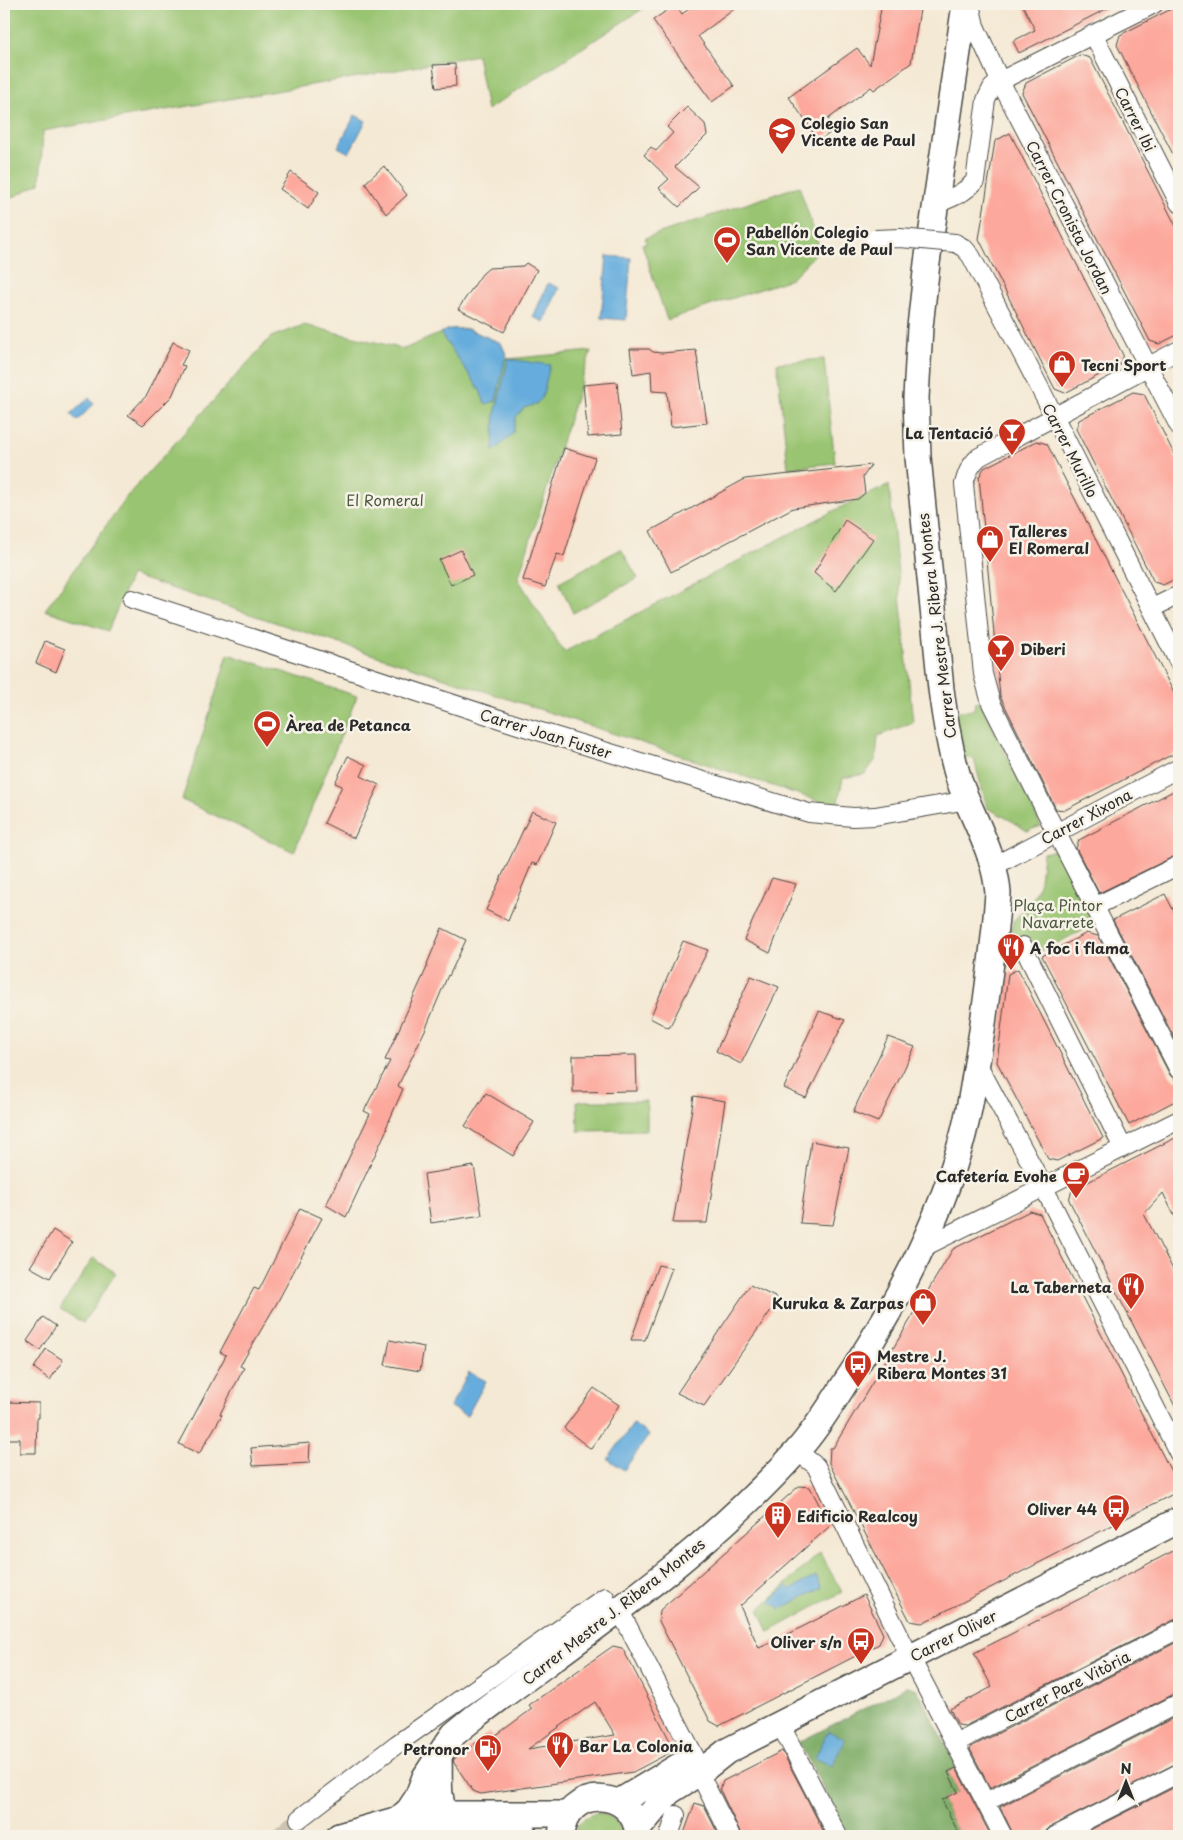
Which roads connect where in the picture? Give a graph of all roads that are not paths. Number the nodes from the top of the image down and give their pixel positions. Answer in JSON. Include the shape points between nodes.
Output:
{"nodes":[{"id":1,"x":965,"y":4,"type":"edge"},
{"id":2,"x":970,"y":4,"type":"edge"},
{"id":3,"x":1154,"y":4,"type":"edge"},
{"id":4,"x":1093,"y":34,"type":"junction"},
{"id":5,"x":1000,"y":81,"type":"junction"},
{"id":6,"x":1179,"y":203,"type":"edge"},
{"id":7,"x":936,"y":204,"type":"junction"},
{"id":8,"x":875,"y":239,"type":"dead end"},
{"id":9,"x":1179,"y":350,"type":"edge"},
{"id":10,"x":1148,"y":366,"type":"junction"},
{"id":11,"x":1054,"y":417,"type":"junction"},
{"id":12,"x":1179,"y":426,"type":"edge"},
{"id":13,"x":1179,"y":595,"type":"edge"},
{"id":14,"x":132,"y":600,"type":"dead end"},
{"id":15,"x":1152,"y":608,"type":"junction"},
{"id":16,"x":1179,"y":663,"type":"edge"},
{"id":17,"x":1179,"y":768,"type":"edge"},
{"id":18,"x":968,"y":800,"type":"junction"},
{"id":19,"x":1056,"y":832,"type":"junction"},
{"id":20,"x":994,"y":866,"type":"junction"},
{"id":21,"x":1178,"y":870,"type":"edge"},
{"id":22,"x":1094,"y":907,"type":"junction"},
{"id":23,"x":1023,"y":946,"type":"dead end"},
{"id":24,"x":977,"y":1063,"type":"junction"},
{"id":25,"x":1179,"y":1070,"type":"edge"},
{"id":26,"x":1179,"y":1120,"type":"edge"},
{"id":27,"x":1123,"y":1148,"type":"junction"},
{"id":28,"x":1044,"y":1188,"type":"junction"},
{"id":29,"x":922,"y":1248,"type":"junction"},
{"id":30,"x":797,"y":1451,"type":"junction"},
{"id":31,"x":1179,"y":1454,"type":"edge"},
{"id":32,"x":1179,"y":1520,"type":"edge"},
{"id":33,"x":612,"y":1603,"type":"junction"},
{"id":34,"x":1179,"y":1629,"type":"edge"},
{"id":35,"x":910,"y":1656,"type":"junction"},
{"id":36,"x":1179,"y":1702,"type":"edge"},
{"id":37,"x":780,"y":1724,"type":"junction"},
{"id":38,"x":956,"y":1743,"type":"junction"},
{"id":39,"x":439,"y":1757,"type":"junction"},
{"id":40,"x":697,"y":1765,"type":"junction"},
{"id":41,"x":1179,"y":1773,"type":"edge"},
{"id":42,"x":619,"y":1802,"type":"junction"},
{"id":43,"x":986,"y":1802,"type":"junction"},
{"id":44,"x":445,"y":1814,"type":"junction"},
{"id":45,"x":676,"y":1815,"type":"dead end"},
{"id":46,"x":300,"y":1819,"type":"tunnel mouth"},
{"id":47,"x":565,"y":1825,"type":"edge"},
{"id":48,"x":404,"y":1828,"type":"edge"},
{"id":49,"x":638,"y":1833,"type":"edge"},
{"id":50,"x":339,"y":1836,"type":"edge"},
{"id":51,"x":525,"y":1836,"type":"edge"},
{"id":52,"x":669,"y":1836,"type":"edge"},
{"id":53,"x":731,"y":1836,"type":"edge"},
{"id":54,"x":838,"y":1836,"type":"edge"},
{"id":55,"x":1003,"y":1836,"type":"edge"},
{"id":56,"x":1055,"y":1836,"type":"edge"}],
"edges":[{"from":1,"to":7,"type":"street","name":"Carrer Mestre J. Ribera Montes"},
{"from":2,"to":5,"type":"street","name":"Carrer Cronista Jordan","via":[[987,55]]},
{"from":3,"to":4,"type":"street"},
{"from":4,"to":5,"type":"street"},
{"from":4,"to":6,"type":"street","name":"Carrer Ibi"},
{"from":5,"to":7,"type":"street","via":[[986,100],[975,181],[959,195]]},
{"from":5,"to":10,"type":"street","name":"Carrer Cronista Jordan"},
{"from":7,"to":18,"type":"street","name":"Carrer Mestre J. Ribera Montes","via":[[920,328],[916,431],[941,689],[952,755]]},
{"from":8,"to":11,"type":"street","name":"Carrer Murillo","bridge":true,"via":[[955,243],[964,248]]},
{"from":9,"to":10,"type":"street"},
{"from":10,"to":11,"type":"street"},
{"from":10,"to":12,"type":"street","name":"Carrer Cronista Jordan"},
{"from":11,"to":15,"type":"street","name":"Carrer Murillo"},
{"from":11,"to":19,"type":"street","via":[[979,457],[968,470],[964,484],[983,674],[991,703]]},
{"from":13,"to":15,"type":"street"},
{"from":14,"to":18,"type":"street","name":"Carrer Joan Fuster","via":[[518,725],[809,813],[875,816]]},
{"from":15,"to":16,"type":"street","name":"Carrer Murillo"},
{"from":17,"to":19,"type":"street","name":"Carrer Xixona"},
{"from":18,"to":20,"type":"street","name":"Carrer Mestre J. Ribera Montes"},
{"from":19,"to":20,"type":"street","name":"Carrer Xixona"},
{"from":19,"to":22,"type":"street"},
{"from":20,"to":24,"type":"street","name":"Carrer Mestre J. Ribera Montes","via":[[997,910]]},
{"from":21,"to":22,"type":"street"},
{"from":22,"to":25,"type":"street"},
{"from":23,"to":27,"type":"street"},
{"from":24,"to":28,"type":"street"},
{"from":24,"to":29,"type":"street","name":"Carrer Mestre J. Ribera Montes","via":[[958,1156]]},
{"from":26,"to":27,"type":"street"},
{"from":27,"to":28,"type":"street"},
{"from":28,"to":29,"type":"street"},
{"from":28,"to":31,"type":"street"},
{"from":29,"to":30,"type":"street","name":"Carrer Mestre J. Ribera Montes","via":[[878,1332]]},
{"from":30,"to":33,"type":"street","name":"Carrer Mestre J. Ribera Montes","via":[[716,1531],[658,1579]]},
{"from":30,"to":35,"type":"street","via":[[816,1466]]},
{"from":32,"to":35,"type":"street","name":"Carrer Oliver"},
{"from":33,"to":39,"type":"street","name":"Carrer Mestre J. Ribera Montes","via":[[454,1734]]},
{"from":33,"to":40,"type":"street"},
{"from":33,"to":46,"type":"street","via":[[397,1744]]},
{"from":34,"to":38,"type":"street","name":"Carrer Pare Vitòria"},
{"from":35,"to":37,"type":"street","name":"Carrer Oliver"},
{"from":35,"to":38,"type":"street"},
{"from":36,"to":43,"type":"street"},
{"from":37,"to":40,"type":"street","name":"Carrer Oliver"},
{"from":37,"to":54,"type":"street"},
{"from":38,"to":43,"type":"street"},
{"from":39,"to":44,"type":"street","via":[[438,1787]]},
{"from":39,"to":48,"type":"street","name":"Carrer Mestre J. Ribera Montes","via":[[409,1810]]},
{"from":40,"to":42,"type":"street","name":"Carrer Oliver"},
{"from":40,"to":49,"type":"street","name":"Carrer Oliver","via":[[668,1792]]},
{"from":40,"to":53,"type":"street"},
{"from":41,"to":56,"type":"street"},
{"from":42,"to":47,"type":"street","via":[[607,1798],[582,1802]]},
{"from":42,"to":49,"type":"street","via":[[631,1814]]},
{"from":43,"to":55,"type":"street"},
{"from":44,"to":47,"type":"street"},
{"from":44,"to":48,"type":"street"},
{"from":45,"to":52,"type":"street"},
{"from":48,"to":50,"type":"street"},
{"from":48,"to":51,"type":"street","via":[[487,1829]]}]}
